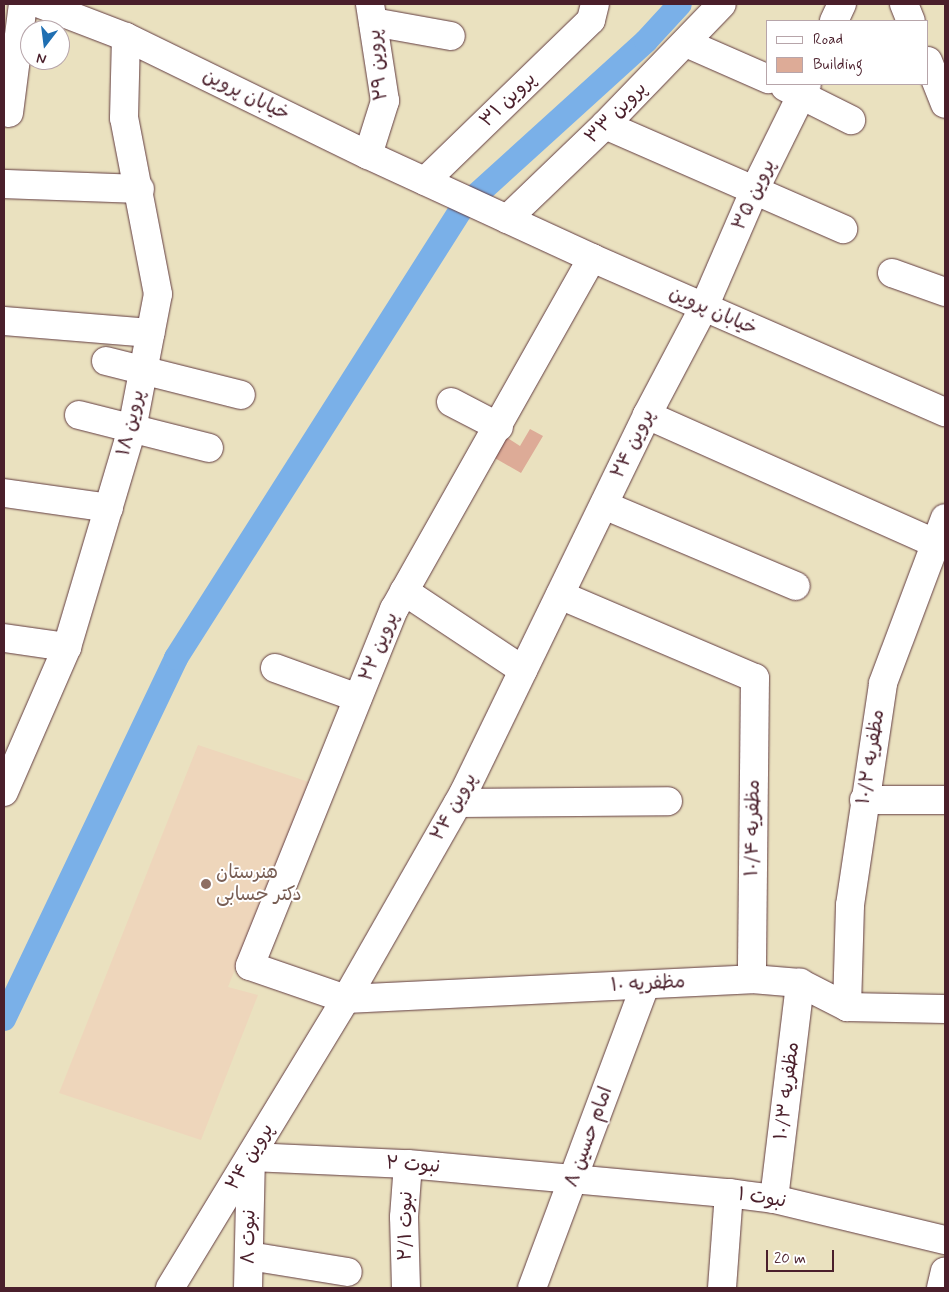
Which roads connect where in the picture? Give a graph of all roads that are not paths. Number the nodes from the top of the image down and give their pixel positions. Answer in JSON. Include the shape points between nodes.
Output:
{"nodes":[{"id":1,"x":23,"y":4,"type":"edge"},
{"id":2,"x":40,"y":4,"type":"edge"},
{"id":3,"x":722,"y":4,"type":"edge"},
{"id":4,"x":842,"y":4,"type":"edge"},
{"id":5,"x":904,"y":4,"type":"edge"},
{"id":6,"x":83,"y":12,"type":"edge"},
{"id":7,"x":593,"y":12,"type":"edge"},
{"id":8,"x":372,"y":13,"type":"edge"},
{"id":9,"x":834,"y":20,"type":"edge"},
{"id":10,"x":911,"y":20,"type":"edge"},
{"id":11,"x":451,"y":36,"type":"dead end"},
{"id":12,"x":126,"y":37,"type":"junction"},
{"id":13,"x":686,"y":42,"type":"junction"},
{"id":14,"x":929,"y":63,"type":"edge"},
{"id":15,"x":766,"y":78,"type":"edge"},
{"id":16,"x":796,"y":87,"type":"edge"},
{"id":17,"x":945,"y":102,"type":"edge"},
{"id":18,"x":9,"y":112,"type":"dead end"},
{"id":19,"x":851,"y":120,"type":"dead end"},
{"id":20,"x":605,"y":125,"type":"junction"},
{"id":21,"x":368,"y":155,"type":"junction"},
{"id":22,"x":425,"y":181,"type":"junction"},
{"id":23,"x":4,"y":184,"type":"edge"},
{"id":24,"x":755,"y":188,"type":"junction"},
{"id":25,"x":140,"y":189,"type":"junction"},
{"id":26,"x":494,"y":213,"type":"junction"},
{"id":27,"x":843,"y":229,"type":"dead end"},
{"id":28,"x":592,"y":258,"type":"junction"},
{"id":29,"x":892,"y":273,"type":"dead end"},
{"id":30,"x":945,"y":292,"type":"edge"},
{"id":31,"x":704,"y":307,"type":"junction"},
{"id":32,"x":4,"y":321,"type":"edge"},
{"id":33,"x":151,"y":334,"type":"junction"},
{"id":34,"x":106,"y":360,"type":"dead end"},
{"id":35,"x":144,"y":370,"type":"junction"},
{"id":36,"x":241,"y":395,"type":"dead end"},
{"id":37,"x":451,"y":402,"type":"dead end"},
{"id":38,"x":945,"y":412,"type":"edge"},
{"id":39,"x":647,"y":415,"type":"junction"},
{"id":40,"x":79,"y":416,"type":"dead end"},
{"id":41,"x":499,"y":428,"type":"junction"},
{"id":42,"x":132,"y":429,"type":"junction"},
{"id":43,"x":209,"y":448,"type":"dead end"},
{"id":44,"x":4,"y":493,"type":"edge"},
{"id":45,"x":604,"y":504,"type":"junction"},
{"id":46,"x":109,"y":508,"type":"junction"},
{"id":47,"x":945,"y":518,"type":"edge"},
{"id":48,"x":935,"y":543,"type":"junction"},
{"id":49,"x":796,"y":586,"type":"dead end"},
{"id":50,"x":404,"y":591,"type":"junction"},
{"id":51,"x":560,"y":595,"type":"junction"},
{"id":52,"x":4,"y":638,"type":"edge"},
{"id":53,"x":67,"y":646,"type":"junction"},
{"id":54,"x":275,"y":668,"type":"dead end"},
{"id":55,"x":523,"y":670,"type":"junction"},
{"id":56,"x":358,"y":698,"type":"junction"},
{"id":57,"x":4,"y":792,"type":"edge"},
{"id":58,"x":668,"y":800,"type":"dead end"},
{"id":59,"x":864,"y":800,"type":"junction"},
{"id":60,"x":945,"y":800,"type":"edge"},
{"id":61,"x":458,"y":803,"type":"junction"},
{"id":62,"x":752,"y":979,"type":"junction"},
{"id":63,"x":800,"y":984,"type":"junction"},
{"id":64,"x":645,"y":985,"type":"junction"},
{"id":65,"x":346,"y":999,"type":"junction"},
{"id":66,"x":846,"y":1007,"type":"junction"},
{"id":67,"x":945,"y":1009,"type":"edge"},
{"id":68,"x":250,"y":1156,"type":"junction"},
{"id":69,"x":408,"y":1164,"type":"junction"},
{"id":70,"x":574,"y":1179,"type":"junction"},
{"id":71,"x":729,"y":1193,"type":"junction"},
{"id":72,"x":774,"y":1199,"type":"junction"},
{"id":73,"x":945,"y":1240,"type":"edge"},
{"id":74,"x":249,"y":1256,"type":"junction"},
{"id":75,"x":945,"y":1271,"type":"edge"},
{"id":76,"x":348,"y":1272,"type":"dead end"},
{"id":77,"x":170,"y":1288,"type":"edge"},
{"id":78,"x":248,"y":1288,"type":"edge"},
{"id":79,"x":406,"y":1288,"type":"edge"},
{"id":80,"x":532,"y":1288,"type":"edge"},
{"id":81,"x":722,"y":1288,"type":"edge"},
{"id":82,"x":942,"y":1288,"type":"edge"}],
"edges":[{"from":1,"to":18,"type":"street"},
{"from":2,"to":6,"type":"street","name":"خیابان پروین"},
{"from":3,"to":13,"type":"street","name":"پروین ۳۳"},
{"from":4,"to":9,"type":"street"},
{"from":5,"to":10,"type":"street"},
{"from":6,"to":12,"type":"street","name":"خیابان پروین"},
{"from":7,"to":22,"type":"street","name":"پروین ۳۱"},
{"from":8,"to":11,"type":"street"},
{"from":8,"to":21,"type":"street","name":"پروین ۲۹","via":[[385,101]]},
{"from":12,"to":21,"type":"street","name":"خیابان پروین"},
{"from":12,"to":25,"type":"street","name":"پروین ۱۸","via":[[124,118]]},
{"from":13,"to":15,"type":"street"},
{"from":13,"to":20,"type":"street","name":"پروین ۳۳"},
{"from":14,"to":17,"type":"street"},
{"from":16,"to":19,"type":"street"},
{"from":16,"to":24,"type":"street","name":"پروین ۳۵"},
{"from":20,"to":24,"type":"street"},
{"from":20,"to":26,"type":"street","name":"پروین ۳۳"},
{"from":21,"to":22,"type":"street","name":"خیابان پروین"},
{"from":22,"to":26,"type":"street","name":"خیابان پروین"},
{"from":23,"to":25,"type":"street"},
{"from":24,"to":27,"type":"street"},
{"from":24,"to":31,"type":"street","name":"پروین ۳۵"},
{"from":25,"to":33,"type":"street","name":"پروین ۱۸","via":[[158,294]]},
{"from":26,"to":28,"type":"street","name":"خیابان پروین"},
{"from":28,"to":31,"type":"street","name":"خیابان پروین"},
{"from":28,"to":41,"type":"street","name":"پروین ۲۲"},
{"from":29,"to":30,"type":"street"},
{"from":31,"to":38,"type":"street","name":"خیابان پروین"},
{"from":31,"to":39,"type":"street","name":"پروین ۲۴"},
{"from":32,"to":33,"type":"street"},
{"from":33,"to":35,"type":"street","name":"پروین ۱۸"},
{"from":34,"to":35,"type":"street"},
{"from":35,"to":36,"type":"street"},
{"from":35,"to":42,"type":"street","name":"پروین ۱۸"},
{"from":37,"to":41,"type":"street"},
{"from":39,"to":45,"type":"street","name":"پروین ۲۴"},
{"from":39,"to":48,"type":"street"},
{"from":40,"to":42,"type":"street"},
{"from":41,"to":50,"type":"street","name":"پروین ۲۲"},
{"from":42,"to":43,"type":"street"},
{"from":42,"to":46,"type":"street","name":"پروین ۱۸"},
{"from":44,"to":46,"type":"street"},
{"from":45,"to":49,"type":"street"},
{"from":45,"to":51,"type":"street","name":"پروین ۲۴"},
{"from":46,"to":53,"type":"street","name":"پروین ۱۸"},
{"from":47,"to":48,"type":"street","name":"مظفریه ۱۰/۲"},
{"from":48,"to":59,"type":"street","name":"مظفریه ۱۰/۲","via":[[883,682]]},
{"from":50,"to":55,"type":"street"},
{"from":50,"to":56,"type":"street","name":"پروین ۲۲"},
{"from":51,"to":55,"type":"street","name":"پروین ۲۴"},
{"from":51,"to":62,"type":"street","name":"مظفریه ۱۰/۴","via":[[755,678]]},
{"from":52,"to":53,"type":"street"},
{"from":53,"to":57,"type":"street","name":"پروین ۱۸"},
{"from":54,"to":56,"type":"street"},
{"from":55,"to":61,"type":"street","name":"پروین ۲۴"},
{"from":56,"to":65,"type":"street","name":"پروین ۲۲","via":[[250,966]]},
{"from":58,"to":61,"type":"street"},
{"from":59,"to":60,"type":"street"},
{"from":59,"to":66,"type":"street","name":"مظفریه ۱۰/۲","via":[[850,905]]},
{"from":61,"to":65,"type":"street","name":"پروین ۲۴"},
{"from":62,"to":63,"type":"street","name":"مظفریه ۱۰"},
{"from":62,"to":64,"type":"street","name":"مظفریه ۱۰"},
{"from":63,"to":66,"type":"street","name":"مظفریه ۱۰"},
{"from":63,"to":72,"type":"street","name":"مظفریه ۱۰/۳"},
{"from":64,"to":65,"type":"street","name":"مظفریه ۱۰"},
{"from":64,"to":70,"type":"street","name":"امام حسین ۸"},
{"from":65,"to":68,"type":"street","name":"پروین ۲۴"},
{"from":66,"to":67,"type":"street","name":"مظفریه ۱۰"},
{"from":68,"to":69,"type":"street","name":"نبوت ۲"},
{"from":68,"to":74,"type":"street","name":"نبوت ۸"},
{"from":68,"to":77,"type":"street","name":"پروین ۲۴"},
{"from":69,"to":70,"type":"street","name":"نبوت ۲"},
{"from":69,"to":79,"type":"street","name":"نبوت ۲/۱","via":[[404,1217]]},
{"from":70,"to":71,"type":"street","name":"نبوت ۱"},
{"from":70,"to":80,"type":"street","name":"امام حسین ۸"},
{"from":71,"to":72,"type":"street","name":"نبوت ۱"},
{"from":71,"to":81,"type":"street"},
{"from":72,"to":73,"type":"street","name":"نبوت ۱"},
{"from":74,"to":76,"type":"street"},
{"from":74,"to":78,"type":"street","name":"نبوت ۸"},
{"from":75,"to":82,"type":"street"}]}
